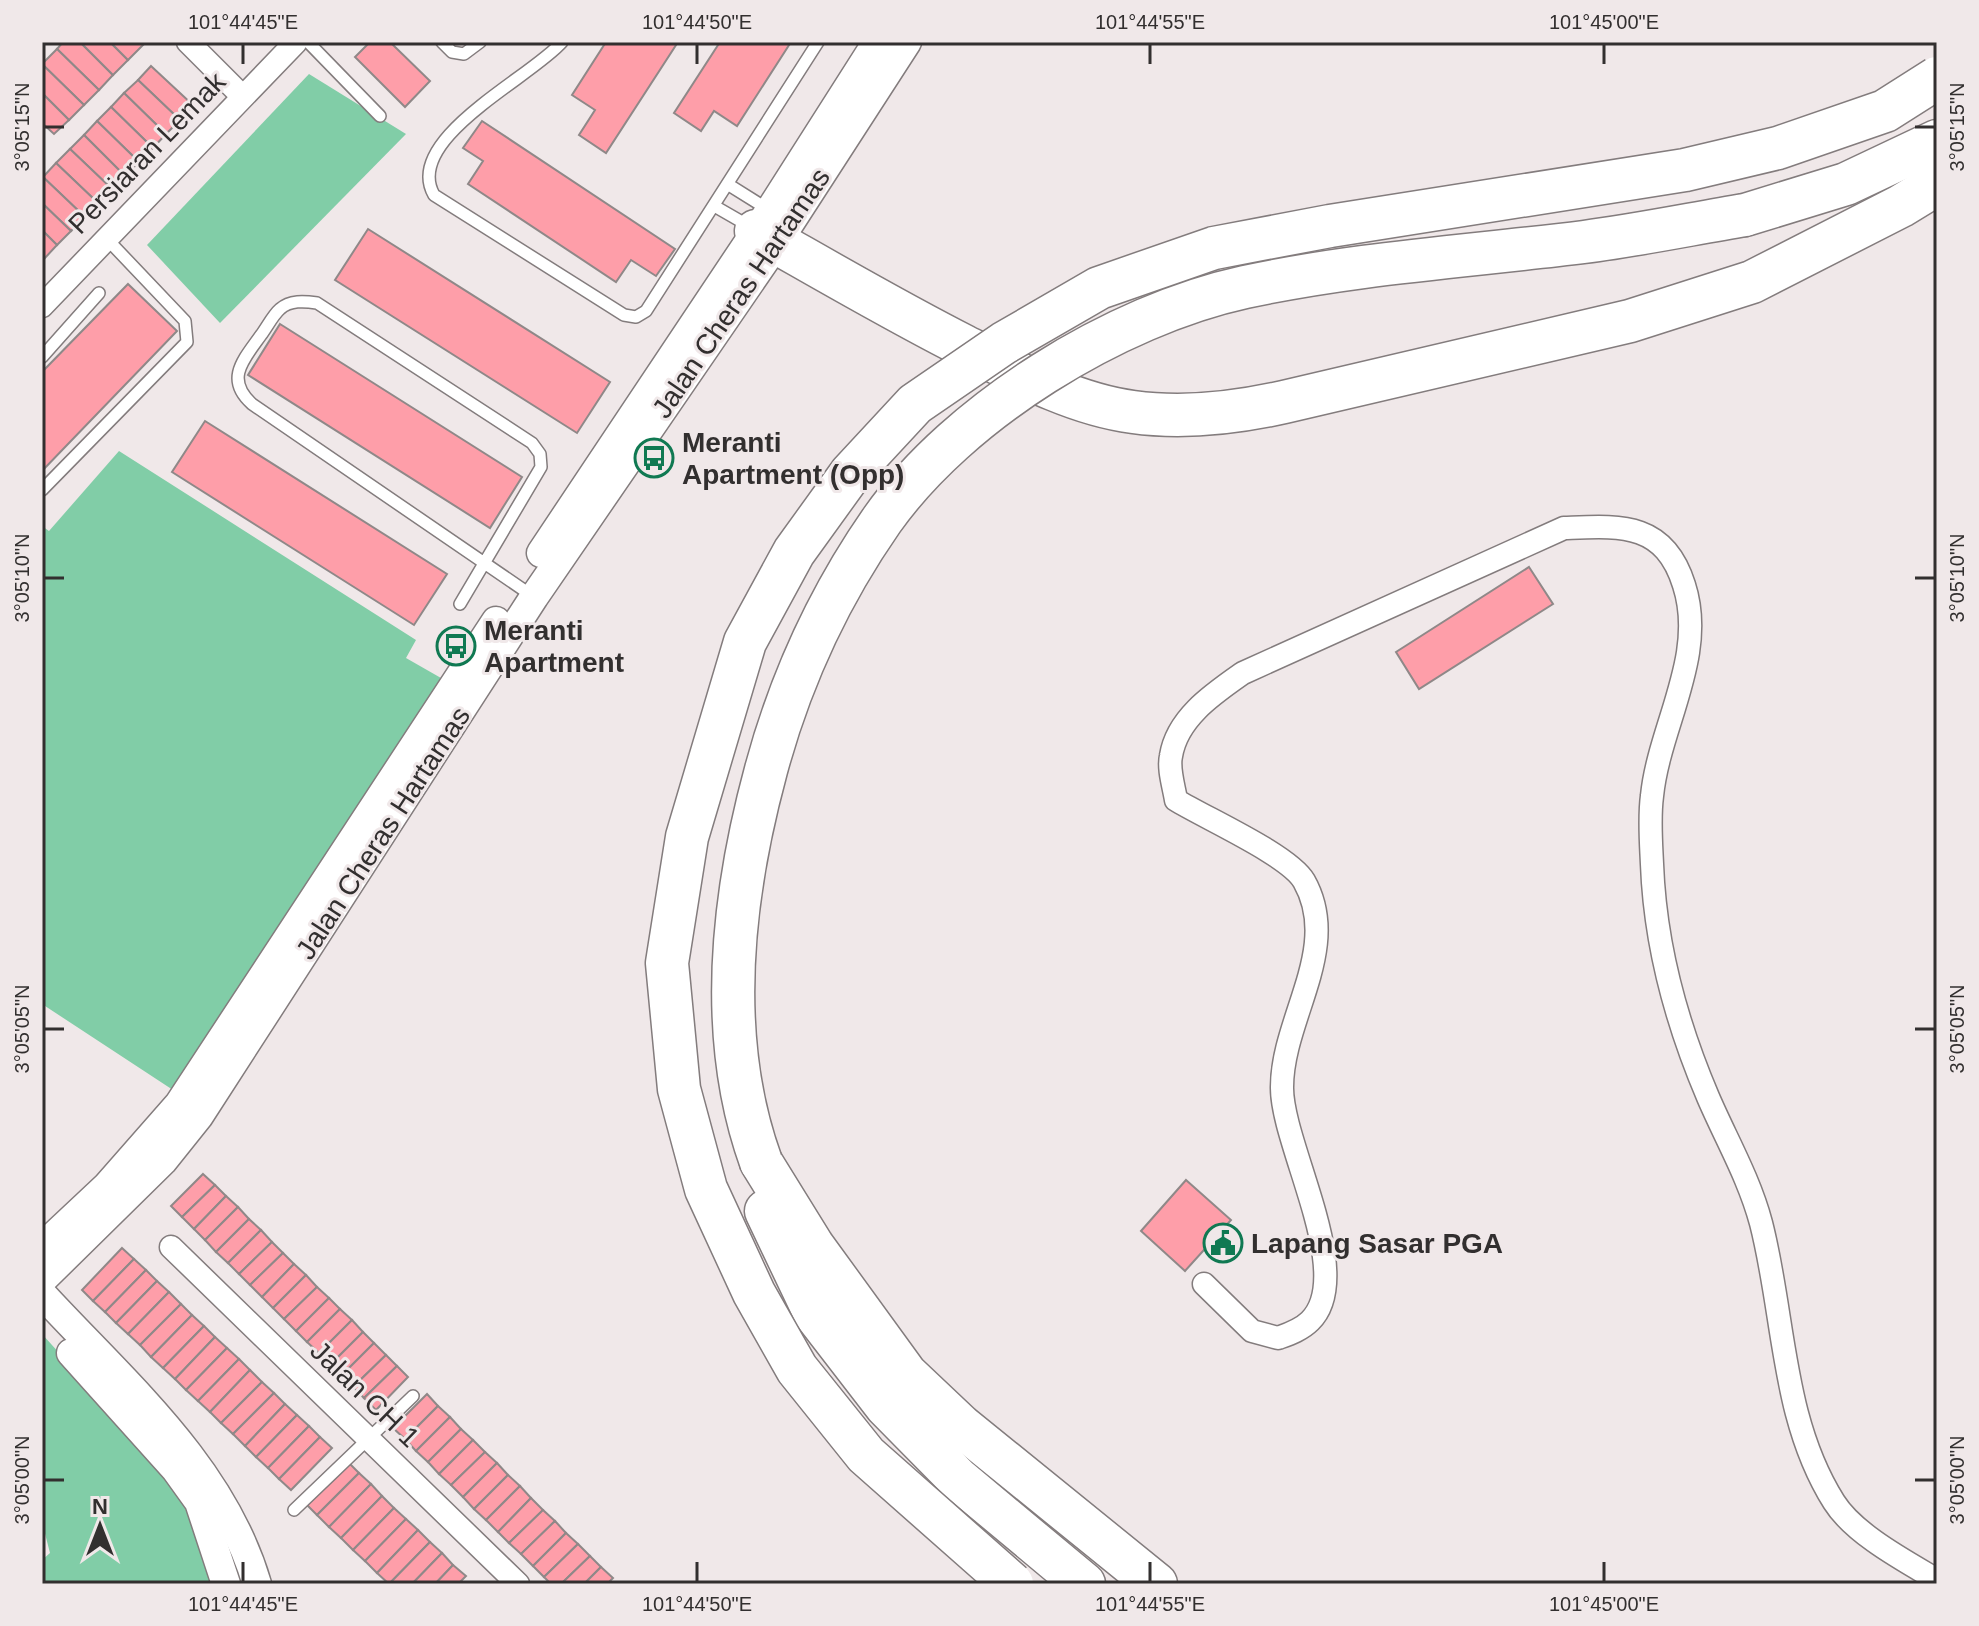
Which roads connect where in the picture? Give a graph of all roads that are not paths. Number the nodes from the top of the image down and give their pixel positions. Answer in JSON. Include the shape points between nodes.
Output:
{"nodes":[{"id":1,"x":188,"y":42,"type":"edge"},
{"id":2,"x":296,"y":42,"type":"edge"},
{"id":3,"x":308,"y":42,"type":"edge"},
{"id":4,"x":442,"y":42,"type":"edge"},
{"id":5,"x":480,"y":42,"type":"edge"},
{"id":6,"x":562,"y":42,"type":"edge"},
{"id":7,"x":818,"y":42,"type":"edge"},
{"id":8,"x":877,"y":42,"type":"edge"},
{"id":9,"x":907,"y":42,"type":"edge"},
{"id":10,"x":1937,"y":78,"type":"edge"},
{"id":11,"x":242,"y":96,"type":"junction"},
{"id":12,"x":380,"y":116,"type":"dead end"},
{"id":13,"x":1937,"y":141,"type":"edge"},
{"id":14,"x":1937,"y":184,"type":"edge"},
{"id":15,"x":729,"y":185,"type":"junction"},
{"id":16,"x":716,"y":207,"type":"junction"},
{"id":17,"x":773,"y":226,"type":"junction"},
{"id":18,"x":107,"y":239,"type":"junction"},
{"id":19,"x":99,"y":293,"type":"dead end"},
{"id":20,"x":42,"y":306,"type":"edge"},
{"id":21,"x":42,"y":357,"type":"edge"},
{"id":22,"x":42,"y":490,"type":"edge"},
{"id":23,"x":486,"y":563,"type":"junction"},
{"id":24,"x":527,"y":591,"type":"junction"},
{"id":25,"x":460,"y":604,"type":"dead end"},
{"id":26,"x":761,"y":1162,"type":"junction"},
{"id":27,"x":115,"y":1193,"type":"junction"},
{"id":28,"x":69,"y":1221,"type":"junction"},
{"id":29,"x":42,"y":1229,"type":"edge"},
{"id":30,"x":42,"y":1247,"type":"edge"},
{"id":31,"x":171,"y":1247,"type":"dead end"},
{"id":32,"x":42,"y":1280,"type":"edge"},
{"id":33,"x":1204,"y":1284,"type":"dead end"},
{"id":34,"x":42,"y":1294,"type":"edge"},
{"id":35,"x":42,"y":1321,"type":"edge"},
{"id":36,"x":413,"y":1396,"type":"dead end"},
{"id":37,"x":368,"y":1438,"type":"junction"},
{"id":38,"x":294,"y":1510,"type":"dead end"},
{"id":39,"x":1937,"y":1580,"type":"edge"},
{"id":40,"x":226,"y":1584,"type":"edge"},
{"id":41,"x":257,"y":1584,"type":"edge"},
{"id":42,"x":518,"y":1584,"type":"edge"},
{"id":43,"x":1012,"y":1584,"type":"edge"},
{"id":44,"x":1084,"y":1584,"type":"edge"},
{"id":45,"x":1156,"y":1584,"type":"edge"}],
"edges":[{"from":1,"to":11,"type":"street"},
{"from":2,"to":11,"type":"street","name":"Persiaran Lemak"},
{"from":3,"to":12,"type":"lane"},
{"from":4,"to":5,"type":"lane","via":[[464,54]]},
{"from":6,"to":16,"type":"lane","via":[[548,58],[469,112],[428,165],[427,182],[434,195],[624,315],[636,317],[646,311]]},
{"from":7,"to":15,"type":"lane"},
{"from":8,"to":17,"type":"street","name":"Jalan Cheras Hartamas"},
{"from":9,"to":17,"type":"street","name":"Jalan Cheras Hartamas"},
{"from":10,"to":43,"type":"highway","bridge":true,"via":[[1885,111],[1778,148],[1685,170],[1214,248],[1099,288],[1004,343],[915,404],[851,473],[794,552],[745,642],[687,837],[667,963],[679,1089],[706,1189],[754,1293],[797,1369],[866,1455]]},
{"from":11,"to":18,"type":"street","name":"Persiaran Lemak"},
{"from":13,"to":26,"type":"highway","bridge":true,"via":[[1846,184],[1745,215],[1242,288],[1150,317],[1055,364],[962,433],[884,518],[827,612],[782,711],[754,815],[733,949],[738,1066],[745,1119]]},
{"from":14,"to":17,"type":"highway","via":[[1752,282],[1630,321],[1240,412],[1186,415],[1133,412],[1074,398],[1011,371],[905,316]]},
{"from":15,"to":16,"type":"lane"},
{"from":15,"to":17,"type":"lane"},
{"from":16,"to":17,"type":"lane"},
{"from":17,"to":24,"type":"street","name":"Jalan Cheras Hartamas"},
{"from":18,"to":20,"type":"street","name":"Persiaran Lemak"},
{"from":18,"to":22,"type":"lane","via":[[185,321],[187,342]]},
{"from":19,"to":21,"type":"lane"},
{"from":23,"to":23,"type":"lane","via":[[242,396],[237,369],[280,308],[299,301],[317,303],[532,443],[541,467]]},
{"from":23,"to":24,"type":"lane"},
{"from":23,"to":25,"type":"lane"},
{"from":24,"to":27,"type":"street","name":"Jalan Cheras Hartamas","via":[[336,886]]},
{"from":26,"to":44,"type":"highway","via":[[765,1209],[815,1314],[877,1394],[958,1479]]},
{"from":26,"to":45,"type":"highway","via":[[813,1246],[906,1374],[961,1426]]},
{"from":27,"to":28,"type":"street","name":"Jalan Cheras Hartamas"},
{"from":27,"to":32,"type":"street","name":"Jalan Cheras Hartamas"},
{"from":28,"to":29,"type":"street"},
{"from":28,"to":30,"type":"street","name":"Jalan Cheras Hartamas"},
{"from":31,"to":37,"type":"street","name":"Jalan CH 1"},
{"from":33,"to":39,"type":"street","via":[[1252,1331],[1278,1338],[1312,1320],[1320,1302],[1325,1273],[1319,1228],[1282,1087],[1317,949],[1315,907],[1303,878],[1262,847],[1176,800],[1170,758],[1179,732],[1205,699],[1243,673],[1564,528],[1616,526],[1647,532],[1683,582],[1691,639],[1652,795],[1652,867],[1670,995],[1760,1219],[1794,1408],[1814,1464],[1836,1505],[1886,1549]]},
{"from":34,"to":41,"type":"street","via":[[196,1459],[246,1545]]},
{"from":35,"to":40,"type":"street","via":[[199,1502]]},
{"from":36,"to":37,"type":"lane"},
{"from":37,"to":38,"type":"lane"},
{"from":37,"to":42,"type":"street","name":"Jalan CH 1"}]}
